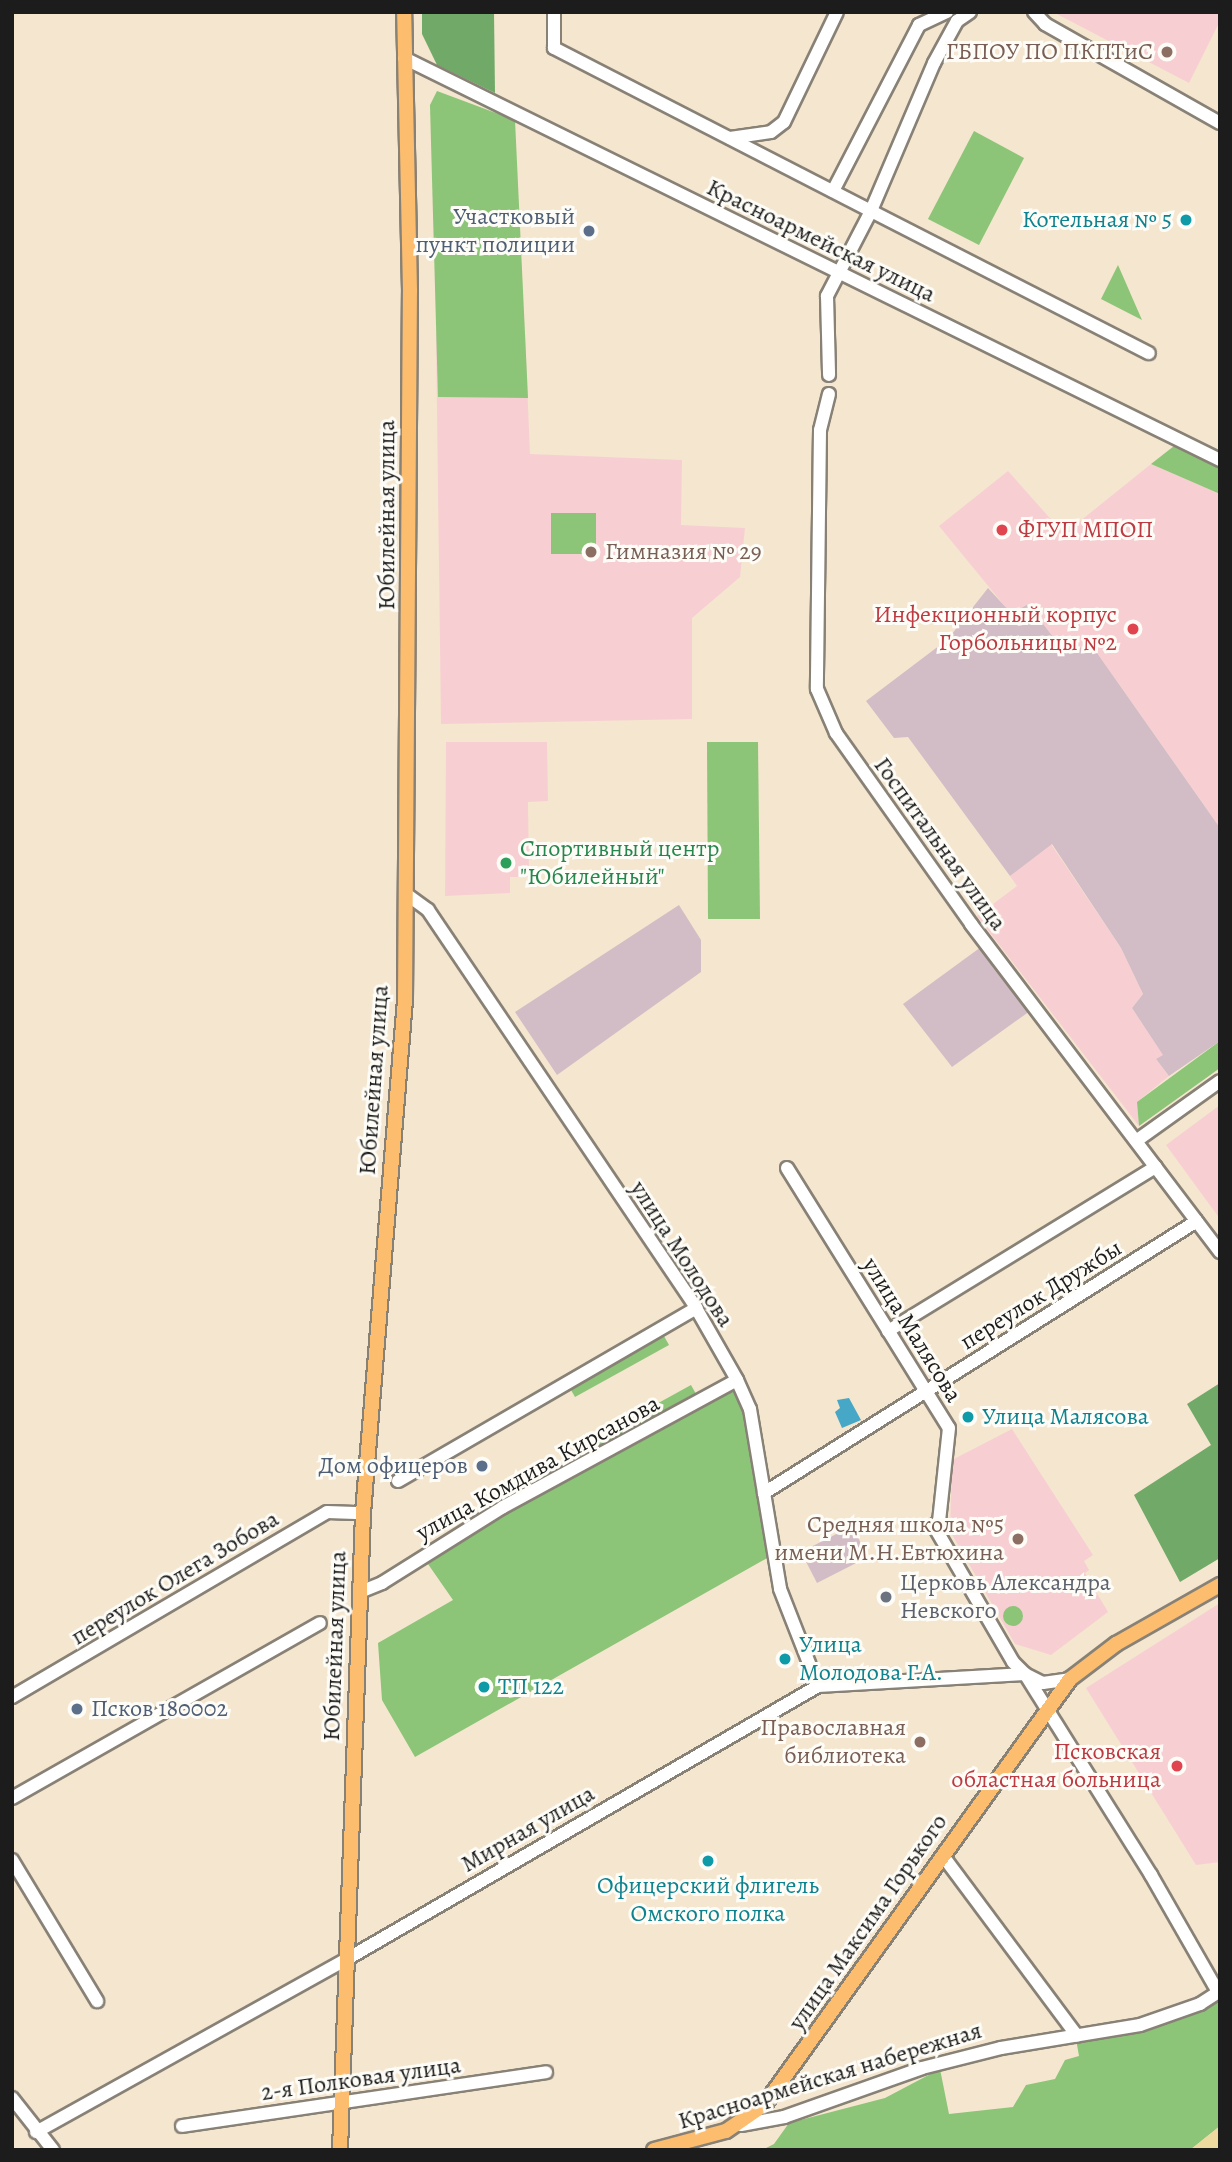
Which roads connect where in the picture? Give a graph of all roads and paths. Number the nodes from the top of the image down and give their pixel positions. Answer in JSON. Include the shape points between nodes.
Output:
{"nodes":[{"id":1,"x":404,"y":12,"type":"edge"},
{"id":2,"x":554,"y":12,"type":"edge"},
{"id":3,"x":837,"y":12,"type":"edge"},
{"id":4,"x":947,"y":12,"type":"edge"},
{"id":5,"x":970,"y":12,"type":"edge"},
{"id":6,"x":1034,"y":12,"type":"edge"},
{"id":7,"x":404,"y":58,"type":"junction"},
{"id":8,"x":1220,"y":123,"type":"edge"},
{"id":9,"x":729,"y":138,"type":"junction"},
{"id":10,"x":833,"y":191,"type":"junction"},
{"id":11,"x":871,"y":211,"type":"junction"},
{"id":12,"x":840,"y":274,"type":"junction"},
{"id":13,"x":1149,"y":353,"type":"dead end"},
{"id":14,"x":829,"y":375,"type":"dead end"},
{"id":15,"x":828,"y":394,"type":"dead end"},
{"id":16,"x":1220,"y":460,"type":"edge"},
{"id":17,"x":406,"y":894,"type":"junction"},
{"id":18,"x":1220,"y":1081,"type":"edge"},
{"id":19,"x":1136,"y":1141,"type":"junction"},
{"id":20,"x":1156,"y":1167,"type":"junction"},
{"id":21,"x":787,"y":1168,"type":"dead end"},
{"id":22,"x":1197,"y":1221,"type":"junction"},
{"id":23,"x":1220,"y":1252,"type":"edge"},
{"id":24,"x":696,"y":1308,"type":"junction"},
{"id":25,"x":888,"y":1331,"type":"junction"},
{"id":26,"x":737,"y":1380,"type":"junction"},
{"id":27,"x":925,"y":1393,"type":"junction"},
{"id":28,"x":398,"y":1481,"type":"dead end"},
{"id":29,"x":764,"y":1493,"type":"junction"},
{"id":30,"x":363,"y":1513,"type":"junction"},
{"id":31,"x":1220,"y":1585,"type":"edge"},
{"id":32,"x":360,"y":1592,"type":"junction"},
{"id":33,"x":320,"y":1623,"type":"dead end"},
{"id":34,"x":1025,"y":1674,"type":"junction"},
{"id":35,"x":1070,"y":1679,"type":"junction"},
{"id":36,"x":818,"y":1686,"type":"junction"},
{"id":37,"x":12,"y":1697,"type":"edge"},
{"id":38,"x":1046,"y":1710,"type":"junction"},
{"id":39,"x":12,"y":1798,"type":"edge"},
{"id":40,"x":943,"y":1856,"type":"junction"},
{"id":41,"x":12,"y":1860,"type":"edge"},
{"id":42,"x":347,"y":1959,"type":"junction"},
{"id":43,"x":1219,"y":1992,"type":"edge"},
{"id":44,"x":97,"y":2001,"type":"dead end"},
{"id":45,"x":1077,"y":2036,"type":"junction"},
{"id":46,"x":546,"y":2072,"type":"dead end"},
{"id":47,"x":12,"y":2098,"type":"edge"},
{"id":48,"x":342,"y":2104,"type":"junction"},
{"id":49,"x":741,"y":2125,"type":"junction"},
{"id":50,"x":182,"y":2126,"type":"dead end"},
{"id":51,"x":36,"y":2132,"type":"junction"},
{"id":52,"x":52,"y":2150,"type":"edge"},
{"id":53,"x":340,"y":2150,"type":"edge"},
{"id":54,"x":654,"y":2150,"type":"edge"}],
"edges":[{"from":1,"to":7,"type":"main road","name":"Юбилейная улица"},
{"from":2,"to":9,"type":"street","via":[[554,47]]},
{"from":3,"to":9,"type":"street","via":[[784,122],[771,132]]},
{"from":4,"to":10,"type":"street","via":[[919,25]]},
{"from":5,"to":11,"type":"street","via":[[957,21],[934,63]]},
{"from":6,"to":8,"type":"street","via":[[1045,24]]},
{"from":7,"to":12,"type":"street","name":"Красноармейская улица"},
{"from":7,"to":17,"type":"main road","name":"Юбилейная улица","via":[[410,291]]},
{"from":9,"to":10,"type":"street"},
{"from":10,"to":11,"type":"street"},
{"from":11,"to":12,"type":"street"},
{"from":11,"to":13,"type":"street"},
{"from":12,"to":14,"type":"street","via":[[827,296]]},
{"from":12,"to":16,"type":"street","name":"Красноармейская улица"},
{"from":15,"to":19,"type":"street","name":"Госпитальная улица","via":[[820,430],[817,689],[836,733],[867,778]]},
{"from":17,"to":24,"type":"street","name":"улица Молодова","via":[[428,910]]},
{"from":17,"to":30,"type":"main road","name":"Юбилейная улица","via":[[405,1000]]},
{"from":18,"to":19,"type":"street"},
{"from":19,"to":20,"type":"street","name":"Госпитальная улица"},
{"from":20,"to":22,"type":"street","name":"Госпитальная улица"},
{"from":20,"to":25,"type":"street","name":"переулок Дружбы"},
{"from":21,"to":25,"type":"street","name":"улица Малясова"},
{"from":22,"to":23,"type":"street","name":"Госпитальная улица"},
{"from":22,"to":27,"type":"street","name":"переулок Дружбы"},
{"from":24,"to":26,"type":"street","name":"улица Молодова"},
{"from":24,"to":28,"type":"street"},
{"from":25,"to":27,"type":"street","name":"улица Малясова"},
{"from":26,"to":29,"type":"street","name":"улица Молодова","via":[[750,1409]]},
{"from":26,"to":32,"type":"street","name":"улица Комдива Кирсанова","via":[[503,1507],[382,1583]]},
{"from":27,"to":29,"type":"street","name":"переулок Дружбы"},
{"from":27,"to":34,"type":"street","name":"улица Малясова","via":[[949,1428],[939,1521],[934,1526],[1013,1662]]},
{"from":29,"to":36,"type":"street","name":"улица Молодова","via":[[780,1589]]},
{"from":30,"to":32,"type":"main road","name":"Юбилейная улица"},
{"from":30,"to":37,"type":"street","name":"переулок Олега Зобова","via":[[327,1512]]},
{"from":31,"to":35,"type":"main road","name":"улица Максима Горького","via":[[1116,1644]]},
{"from":32,"to":42,"type":"main road","name":"Юбилейная улица"},
{"from":33,"to":39,"type":"street"},
{"from":34,"to":35,"type":"street","name":"Мирная улица","via":[[1043,1683]]},
{"from":34,"to":36,"type":"street","name":"Мирная улица"},
{"from":34,"to":38,"type":"street","name":"улица Малясова"},
{"from":35,"to":38,"type":"main road","name":"улица Максима Горького"},
{"from":36,"to":42,"type":"street","name":"Мирная улица"},
{"from":38,"to":40,"type":"main road","name":"улица Максима Горького"},
{"from":38,"to":43,"type":"street","name":"улица Малясова"},
{"from":40,"to":45,"type":"street"},
{"from":40,"to":49,"type":"main road","name":"улица Максима Горького","via":[[783,2081]]},
{"from":41,"to":44,"type":"street"},
{"from":42,"to":48,"type":"main road","name":"Юбилейная улица"},
{"from":42,"to":51,"type":"street","name":"Мирная улица"},
{"from":43,"to":45,"type":"street","name":"Красноармейская набережная","via":[[1140,2025]]},
{"from":45,"to":49,"type":"street","name":"Красноармейская набережная","via":[[1001,2048],[922,2068],[784,2117]]},
{"from":46,"to":48,"type":"street","name":"2-я Полковая улица"},
{"from":47,"to":51,"type":"street"},
{"from":48,"to":50,"type":"street","name":"2-я Полковая улица"},
{"from":48,"to":53,"type":"main road","name":"Юбилейная улица"},
{"from":49,"to":54,"type":"main road","name":"Красноармейская набережная","via":[[712,2137]]},
{"from":51,"to":52,"type":"street"}]}
